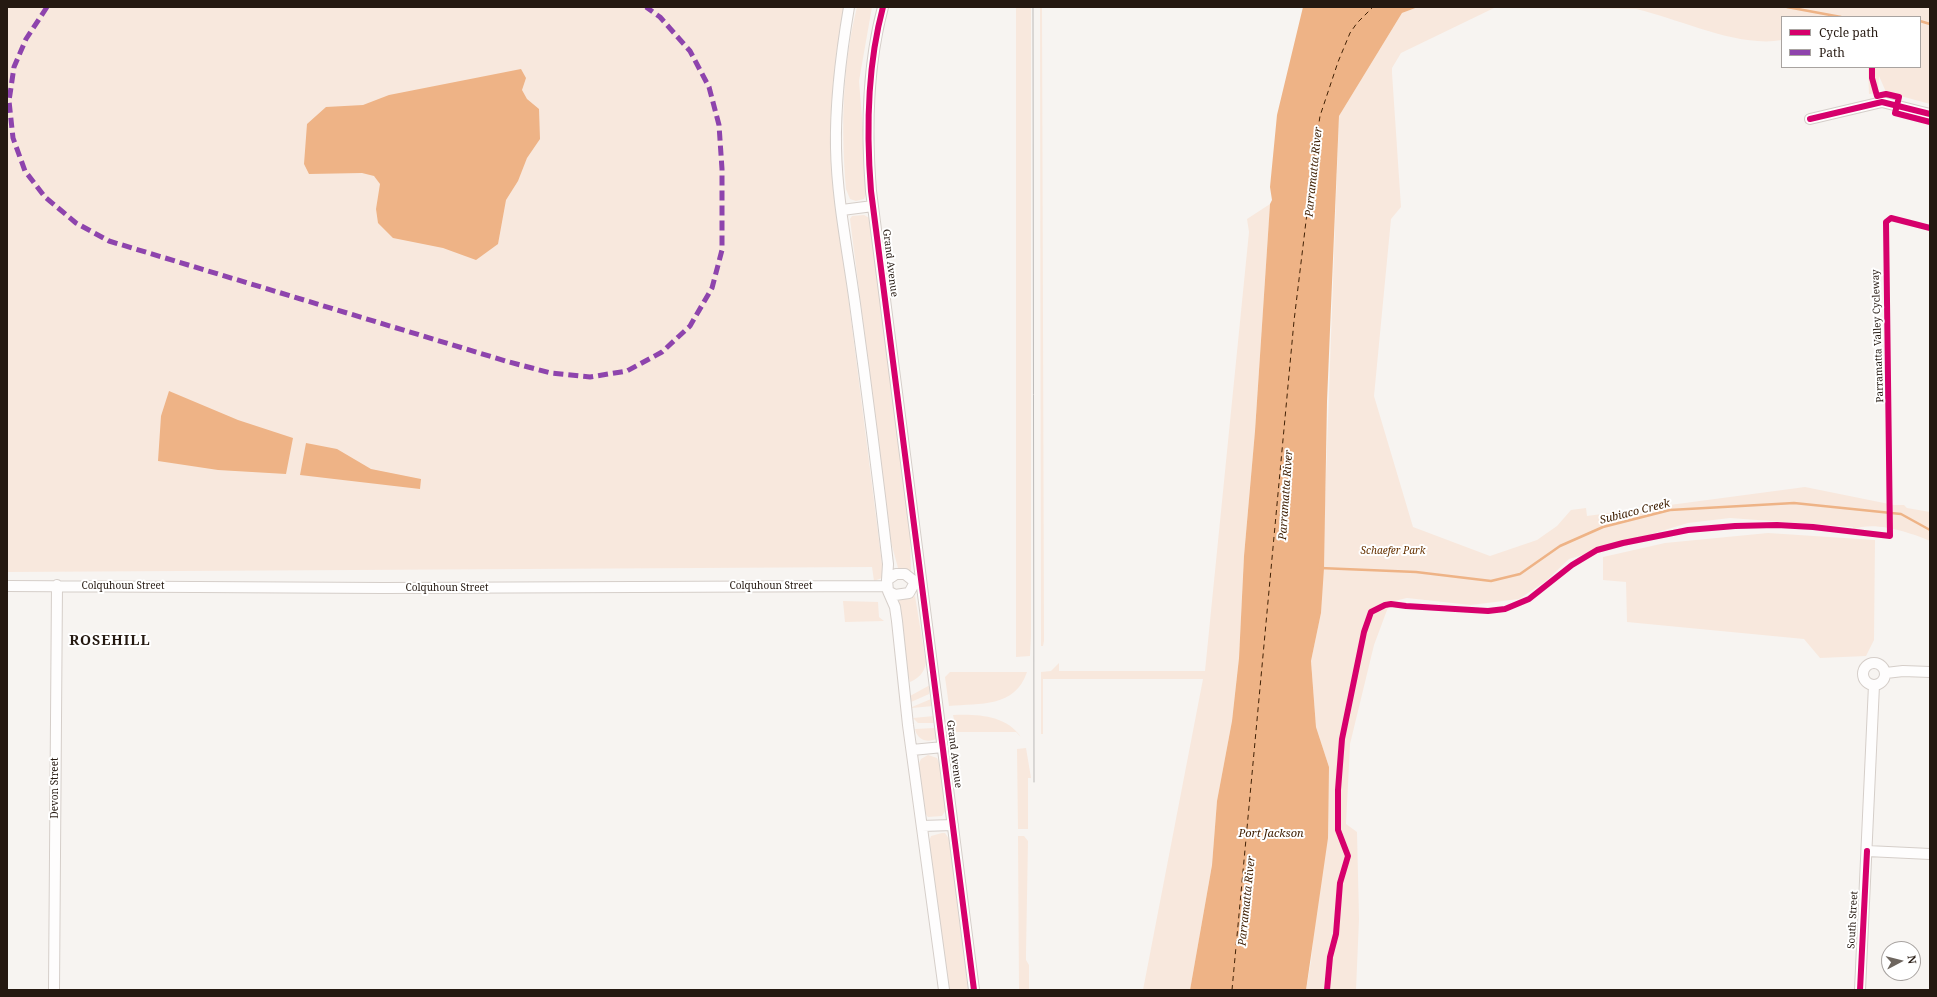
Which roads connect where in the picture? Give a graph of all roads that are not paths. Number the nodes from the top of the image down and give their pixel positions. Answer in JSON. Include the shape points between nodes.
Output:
{"nodes":[{"id":1,"x":849,"y":7,"type":"edge"},
{"id":2,"x":883,"y":7,"type":"edge"},
{"id":3,"x":1930,"y":114,"type":"edge"},
{"id":4,"x":1810,"y":119,"type":"dead end"},
{"id":5,"x":873,"y":206,"type":"junction"},
{"id":6,"x":842,"y":210,"type":"junction"},
{"id":7,"x":913,"y":521,"type":"junction"},
{"id":8,"x":915,"y":582,"type":"junction"},
{"id":9,"x":57,"y":585,"type":"junction"},
{"id":10,"x":887,"y":585,"type":"junction"},
{"id":11,"x":7,"y":586,"type":"edge"},
{"id":12,"x":932,"y":659,"type":"junction"},
{"id":13,"x":1930,"y":672,"type":"edge"},
{"id":14,"x":1886,"y":673,"type":"junction"},
{"id":15,"x":1874,"y":685,"type":"junction"},
{"id":16,"x":943,"y":747,"type":"junction"},
{"id":17,"x":912,"y":750,"type":"junction"},
{"id":18,"x":953,"y":825,"type":"junction"},
{"id":19,"x":922,"y":826,"type":"junction"},
{"id":20,"x":1867,"y":851,"type":"junction"},
{"id":21,"x":1930,"y":854,"type":"edge"},
{"id":22,"x":54,"y":990,"type":"edge"},
{"id":23,"x":944,"y":990,"type":"edge"},
{"id":24,"x":974,"y":990,"type":"edge"},
{"id":25,"x":1860,"y":990,"type":"edge"}],
"edges":[{"from":1,"to":6,"type":"street","via":[[836,102],[836,149]]},
{"from":2,"to":5,"type":"street","name":"Grand Avenue","via":[[872,60],[868,108]]},
{"from":3,"to":4,"type":"street","via":[[1882,102]]},
{"from":5,"to":6,"type":"street"},
{"from":5,"to":7,"type":"street","name":"Grand Avenue"},
{"from":6,"to":10,"type":"street","via":[[876,457],[888,564]]},
{"from":7,"to":8,"type":"street","name":"Grand Avenue"},
{"from":7,"to":12,"type":"street","name":"Grand Avenue"},
{"from":8,"to":10,"type":"street","via":[[909,576],[899,573],[891,576]]},
{"from":8,"to":10,"type":"street","via":[[910,592],[895,595]]},
{"from":8,"to":12,"type":"street","name":"Grand Avenue"},
{"from":9,"to":10,"type":"street","name":"Colquhoun Street","via":[[384,588]]},
{"from":9,"to":11,"type":"street","name":"Colquhoun Street"},
{"from":9,"to":22,"type":"street","name":"Devon Street"},
{"from":10,"to":17,"type":"street","via":[[898,621]]},
{"from":12,"to":16,"type":"street","name":"Grand Avenue"},
{"from":13,"to":14,"type":"street"},
{"from":14,"to":15,"type":"street","via":[[1882,682]]},
{"from":14,"to":15,"type":"street","via":[[1881,665],[1876,663],[1870,663],[1864,668],[1865,681]]},
{"from":15,"to":20,"type":"street","name":"South Street"},
{"from":16,"to":17,"type":"street"},
{"from":16,"to":18,"type":"street","name":"Grand Avenue"},
{"from":17,"to":19,"type":"street"},
{"from":18,"to":19,"type":"street"},
{"from":18,"to":24,"type":"street","name":"Grand Avenue"},
{"from":19,"to":23,"type":"street"},
{"from":20,"to":21,"type":"street"},
{"from":20,"to":25,"type":"street","name":"South Street"}]}
